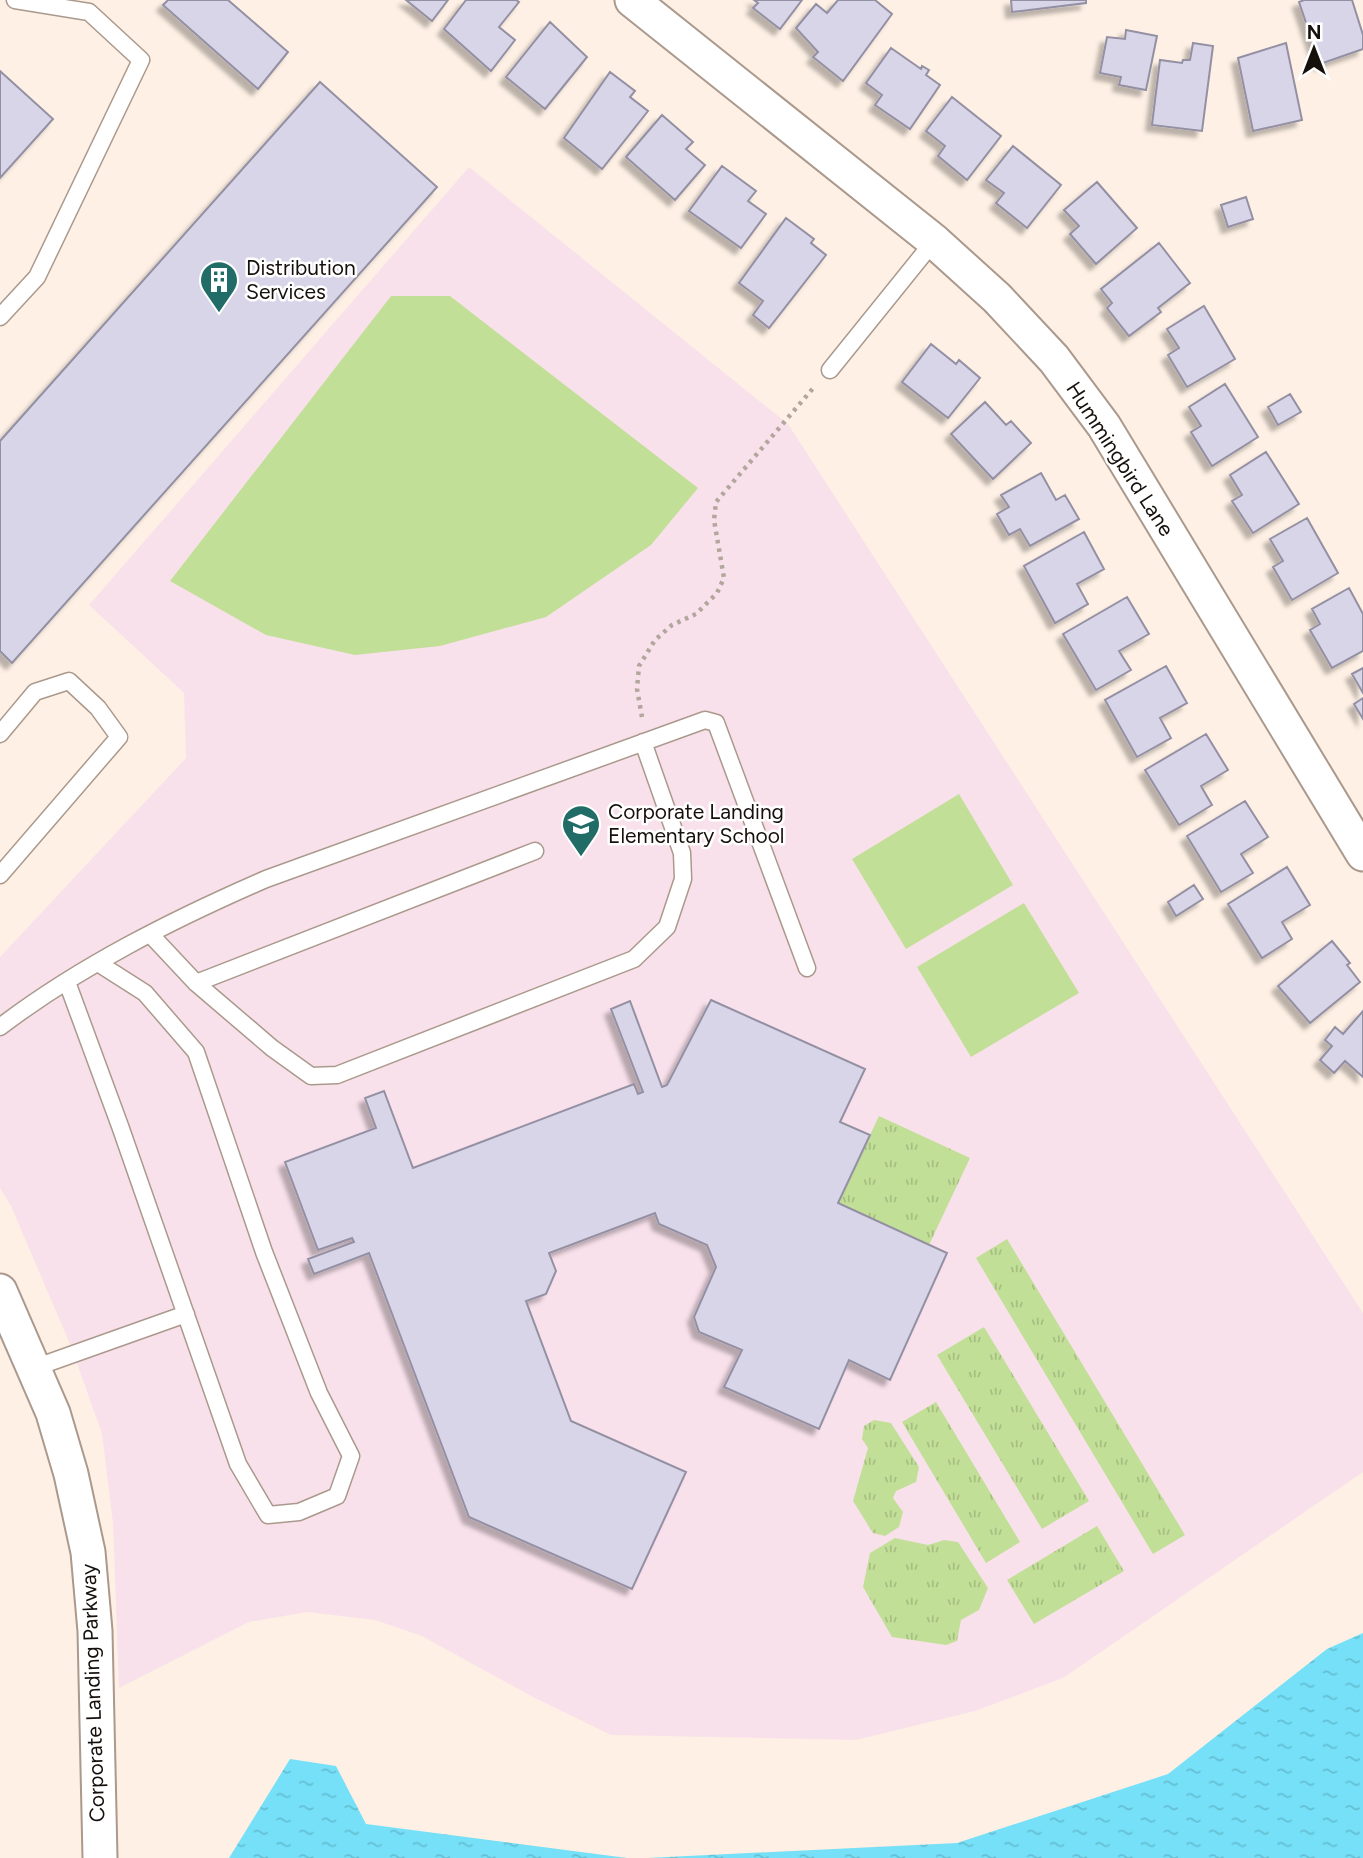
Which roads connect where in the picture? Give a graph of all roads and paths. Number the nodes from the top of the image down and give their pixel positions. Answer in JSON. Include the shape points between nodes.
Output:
{"nodes":[{"id":1,"x":15,"y":0,"type":"edge"},
{"id":2,"x":632,"y":0,"type":"edge"},
{"id":3,"x":934,"y":241,"type":"junction"},
{"id":4,"x":0,"y":317,"type":"edge"},
{"id":5,"x":830,"y":370,"type":"joint"},
{"id":6,"x":1,"y":733,"type":"edge"},
{"id":7,"x":650,"y":740,"type":"junction"},
{"id":8,"x":535,"y":851,"type":"dead end"},
{"id":9,"x":1363,"y":855,"type":"edge"},
{"id":10,"x":0,"y":875,"type":"edge"},
{"id":11,"x":151,"y":935,"type":"junction"},
{"id":12,"x":98,"y":963,"type":"junction"},
{"id":13,"x":807,"y":968,"type":"dead end"},
{"id":14,"x":67,"y":982,"type":"junction"},
{"id":15,"x":196,"y":983,"type":"junction"},
{"id":16,"x":0,"y":1027,"type":"edge"},
{"id":17,"x":0,"y":1291,"type":"edge"},
{"id":18,"x":186,"y":1314,"type":"junction"},
{"id":19,"x":34,"y":1368,"type":"junction"},
{"id":20,"x":100,"y":1858,"type":"edge"}],
"edges":[{"from":1,"to":4,"type":"lane","via":[[89,12],[141,60],[37,276]]},
{"from":2,"to":3,"type":"street","name":"Hummingbird Lane"},
{"from":3,"to":5,"type":"lane"},
{"from":3,"to":9,"type":"street","name":"Hummingbird Lane","via":[[997,298],[1054,359],[1104,426]]},
{"from":5,"to":7,"type":"path","via":[[716,502],[714,520],[724,578],[717,593],[696,614],[672,625],[655,640],[639,666],[640,712]]},
{"from":6,"to":10,"type":"lane","via":[[35,692],[69,681],[120,737]]},
{"from":7,"to":11,"type":"lane","via":[[266,879]]},
{"from":7,"to":13,"type":"lane","via":[[705,720],[716,723]]},
{"from":7,"to":15,"type":"lane","via":[[682,853],[683,879],[667,927],[634,959],[337,1075],[311,1076]]},
{"from":8,"to":15,"type":"lane"},
{"from":11,"to":12,"type":"lane"},
{"from":11,"to":15,"type":"lane"},
{"from":12,"to":14,"type":"lane"},
{"from":12,"to":18,"type":"lane","via":[[145,993],[196,1052],[264,1252],[319,1393],[351,1456],[337,1496],[299,1512],[268,1516],[238,1464]]},
{"from":14,"to":16,"type":"lane"},
{"from":14,"to":18,"type":"lane"},
{"from":17,"to":19,"type":"street","name":"Corporate Landing Parkway"},
{"from":18,"to":19,"type":"lane"},
{"from":19,"to":20,"type":"street","name":"Corporate Landing Parkway","via":[[71,1474],[88,1552],[95,1631]]}]}
